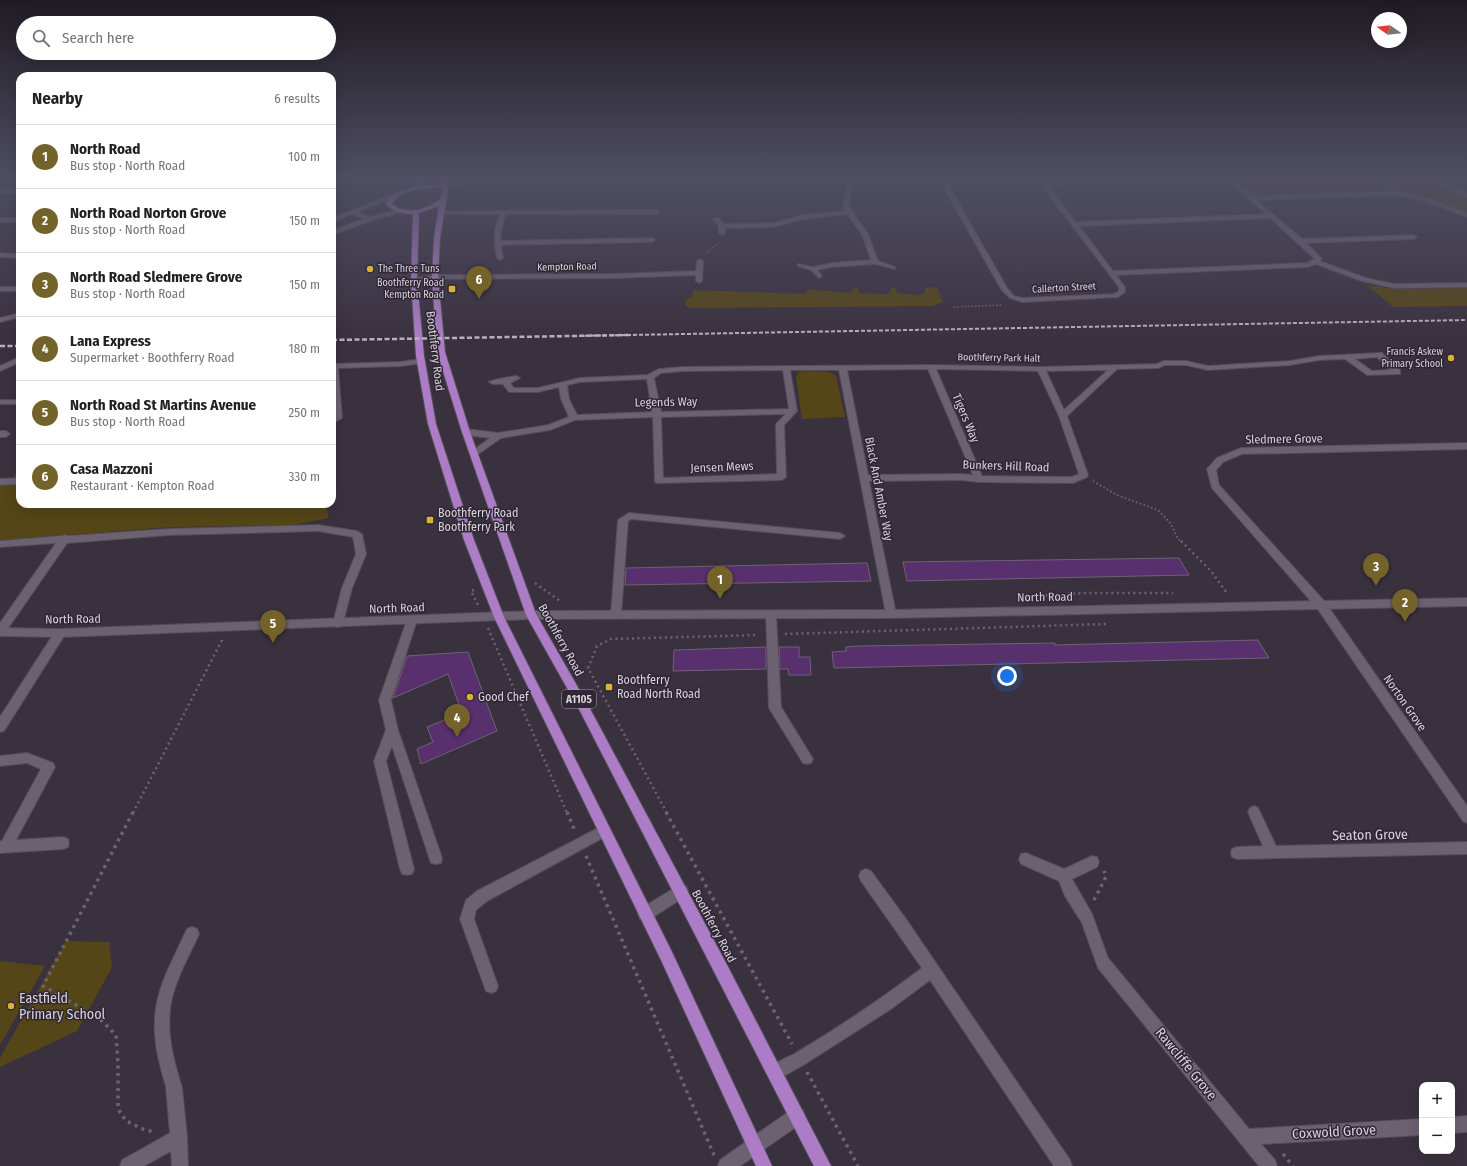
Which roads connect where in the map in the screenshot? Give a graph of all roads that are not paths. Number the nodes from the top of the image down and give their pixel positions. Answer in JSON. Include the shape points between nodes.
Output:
{"nodes":[{"id":1,"x":415,"y":231,"type":"edge"},
{"id":2,"x":438,"y":231,"type":"edge"},
{"id":3,"x":497,"y":231,"type":"edge"},
{"id":4,"x":863,"y":231,"type":"edge"},
{"id":5,"x":972,"y":231,"type":"edge"},
{"id":6,"x":1080,"y":231,"type":"edge"},
{"id":7,"x":1289,"y":231,"type":"edge"},
{"id":8,"x":1408,"y":233,"type":"dead end"},
{"id":9,"x":1414,"y":237,"type":"junction"},
{"id":10,"x":652,"y":240,"type":"dead end"},
{"id":11,"x":1300,"y":241,"type":"junction"},
{"id":12,"x":1421,"y":242,"type":"dead end"},
{"id":13,"x":497,"y":243,"type":"junction"},
{"id":14,"x":0,"y":256,"type":"edge"},
{"id":15,"x":16,"y":256,"type":"edge"},
{"id":16,"x":500,"y":258,"type":"dead end"},
{"id":17,"x":700,"y":261,"type":"road end"},
{"id":18,"x":875,"y":262,"type":"junction"},
{"id":19,"x":1316,"y":262,"type":"junction"},
{"id":20,"x":800,"y":265,"type":"dead end"},
{"id":21,"x":893,"y":268,"type":"dead end"},
{"id":22,"x":813,"y":269,"type":"junction"},
{"id":23,"x":1111,"y":273,"type":"junction"},
{"id":24,"x":819,"y":276,"type":"dead end"},
{"id":25,"x":435,"y":278,"type":"junction"},
{"id":26,"x":414,"y":280,"type":"junction"},
{"id":27,"x":1467,"y":285,"type":"edge"},
{"id":28,"x":0,"y":289,"type":"edge"},
{"id":29,"x":16,"y":289,"type":"edge"},
{"id":30,"x":16,"y":316,"type":"edge"},
{"id":31,"x":0,"y":320,"type":"edge"},
{"id":32,"x":16,"y":356,"type":"edge"},
{"id":33,"x":1347,"y":357,"type":"junction"},
{"id":34,"x":421,"y":361,"type":"junction"},
{"id":35,"x":0,"y":362,"type":"edge"},
{"id":36,"x":16,"y":362,"type":"edge"},
{"id":37,"x":336,"y":366,"type":"edge"},
{"id":38,"x":932,"y":367,"type":"junction"},
{"id":39,"x":786,"y":368,"type":"junction"},
{"id":40,"x":1114,"y":368,"type":"junction"},
{"id":41,"x":0,"y":369,"type":"edge"},
{"id":42,"x":843,"y":369,"type":"junction"},
{"id":43,"x":1041,"y":369,"type":"junction"},
{"id":44,"x":650,"y":377,"type":"junction"},
{"id":45,"x":516,"y":378,"type":"dead end"},
{"id":46,"x":493,"y":382,"type":"dead end"},
{"id":47,"x":505,"y":382,"type":"junction"},
{"id":48,"x":563,"y":384,"type":"junction"},
{"id":49,"x":336,"y":392,"type":"edge"},
{"id":50,"x":0,"y":402,"type":"edge"},
{"id":51,"x":16,"y":402,"type":"edge"},
{"id":52,"x":794,"y":411,"type":"junction"},
{"id":53,"x":657,"y":415,"type":"junction"},
{"id":54,"x":1063,"y":416,"type":"junction"},
{"id":55,"x":574,"y":418,"type":"junction"},
{"id":56,"x":336,"y":419,"type":"edge"},
{"id":57,"x":466,"y":432,"type":"junction"},
{"id":58,"x":498,"y":436,"type":"junction"},
{"id":59,"x":1467,"y":446,"type":"edge"},
{"id":60,"x":474,"y":454,"type":"junction"},
{"id":61,"x":865,"y":478,"type":"junction"},
{"id":62,"x":979,"y":479,"type":"junction"},
{"id":63,"x":16,"y":481,"type":"edge"},
{"id":64,"x":0,"y":482,"type":"edge"},
{"id":65,"x":840,"y":536,"type":"dead end"},
{"id":66,"x":65,"y":538,"type":"junction"},
{"id":67,"x":0,"y":544,"type":"edge"},
{"id":68,"x":1467,"y":602,"type":"edge"},
{"id":69,"x":1321,"y":605,"type":"junction"},
{"id":70,"x":891,"y":614,"type":"junction"},
{"id":71,"x":531,"y":615,"type":"junction"},
{"id":72,"x":616,"y":615,"type":"junction"},
{"id":73,"x":771,"y":615,"type":"junction"},
{"id":74,"x":498,"y":617,"type":"junction"},
{"id":75,"x":412,"y":620,"type":"junction"},
{"id":76,"x":338,"y":623,"type":"junction"},
{"id":77,"x":0,"y":632,"type":"edge"},
{"id":78,"x":60,"y":633,"type":"junction"},
{"id":79,"x":0,"y":727,"type":"edge"},
{"id":80,"x":392,"y":730,"type":"junction"},
{"id":81,"x":807,"y":759,"type":"dead end"},
{"id":82,"x":0,"y":761,"type":"edge"},
{"id":83,"x":1254,"y":812,"type":"dead end"},
{"id":84,"x":1467,"y":817,"type":"edge"},
{"id":85,"x":604,"y":831,"type":"junction"},
{"id":86,"x":63,"y":843,"type":"dead end"},
{"id":87,"x":2,"y":847,"type":"edge"},
{"id":88,"x":1467,"y":848,"type":"edge"},
{"id":89,"x":1237,"y":853,"type":"dead end"},
{"id":90,"x":1273,"y":853,"type":"junction"},
{"id":91,"x":436,"y":858,"type":"dead end"},
{"id":92,"x":1026,"y":859,"type":"dead end"},
{"id":93,"x":1097,"y":864,"type":"road end"},
{"id":94,"x":407,"y":869,"type":"dead end"},
{"id":95,"x":866,"y":876,"type":"dead end"},
{"id":96,"x":1064,"y":876,"type":"junction"},
{"id":97,"x":681,"y":891,"type":"junction"},
{"id":98,"x":645,"y":914,"type":"junction"},
{"id":99,"x":192,"y":934,"type":"dead end"},
{"id":100,"x":932,"y":970,"type":"junction"},
{"id":101,"x":492,"y":986,"type":"dead end"},
{"id":102,"x":775,"y":1072,"type":"junction"},
{"id":103,"x":796,"y":1116,"type":"junction"},
{"id":104,"x":1467,"y":1124,"type":"edge"},
{"id":105,"x":1455,"y":1125,"type":"edge"},
{"id":106,"x":1419,"y":1127,"type":"edge"},
{"id":107,"x":179,"y":1137,"type":"junction"},
{"id":108,"x":1245,"y":1137,"type":"junction"},
{"id":109,"x":754,"y":1145,"type":"junction"},
{"id":110,"x":721,"y":1162,"type":"edge"},
{"id":111,"x":128,"y":1166,"type":"edge"},
{"id":112,"x":180,"y":1166,"type":"edge"},
{"id":113,"x":764,"y":1166,"type":"edge"},
{"id":114,"x":823,"y":1166,"type":"edge"},
{"id":115,"x":1064,"y":1166,"type":"edge"},
{"id":116,"x":1269,"y":1166,"type":"edge"}],
"edges":[{"from":1,"to":26,"type":"main road","name":"Boothferry Road","number":"A1105"},
{"from":2,"to":25,"type":"main road","name":"Boothferry Road","number":"A1105"},
{"from":3,"to":13,"type":"street"},
{"from":4,"to":18,"type":"street"},
{"from":5,"to":23,"type":"street","name":"Callerton Street","via":[[1004,289],[1012,297],[1022,300],[1116,296],[1122,292],[1122,287]]},
{"from":6,"to":23,"type":"street","name":"Callerton Street"},
{"from":7,"to":11,"type":"street"},
{"from":8,"to":9,"type":"street"},
{"from":9,"to":11,"type":"street"},
{"from":9,"to":12,"type":"street"},
{"from":10,"to":13,"type":"street"},
{"from":11,"to":19,"type":"street","via":[[1319,259]]},
{"from":13,"to":16,"type":"street"},
{"from":14,"to":15,"type":"street"},
{"from":17,"to":25,"type":"street","name":"Kempton Road","via":[[699,277]]},
{"from":18,"to":21,"type":"street"},
{"from":18,"to":22,"type":"street","via":[[832,264]]},
{"from":19,"to":23,"type":"street","via":[[1308,265]]},
{"from":19,"to":27,"type":"street","via":[[1364,280],[1394,286]]},
{"from":20,"to":22,"type":"street"},
{"from":22,"to":24,"type":"street"},
{"from":25,"to":26,"type":"street","name":"Kempton Road"},
{"from":25,"to":57,"type":"main road","name":"Boothferry Road","number":"A1105","via":[[441,352]]},
{"from":26,"to":34,"type":"main road","name":"Boothferry Road","number":"A1105"},
{"from":28,"to":29,"type":"street"},
{"from":30,"to":31,"type":"street"},
{"from":32,"to":35,"type":"street"},
{"from":33,"to":33,"type":"street","name":"Boothferry Park Halt","via":[[1370,373],[1397,372],[1379,355]]},
{"from":33,"to":40,"type":"street","name":"Boothferry Park Halt","via":[[1208,368],[1186,363],[1164,363],[1158,366]]},
{"from":34,"to":37,"type":"street"},
{"from":34,"to":74,"type":"main road","name":"Boothferry Road","number":"A1105","via":[[432,424],[469,540]]},
{"from":36,"to":41,"type":"street"},
{"from":38,"to":42,"type":"street","name":"Boothferry Park Halt"},
{"from":38,"to":43,"type":"street","name":"Boothferry Park Halt"},
{"from":38,"to":62,"type":"street","name":"Tigers Way"},
{"from":39,"to":42,"type":"street","name":"Boothferry Park Halt"},
{"from":39,"to":44,"type":"street","name":"Boothferry Park Halt","via":[[683,369],[659,371]]},
{"from":39,"to":52,"type":"street"},
{"from":40,"to":43,"type":"street","name":"Boothferry Park Halt"},
{"from":40,"to":54,"type":"street"},
{"from":42,"to":61,"type":"street","name":"Black And Amber Way"},
{"from":43,"to":54,"type":"street"},
{"from":44,"to":48,"type":"street","name":"Boothferry Park Halt","via":[[580,380]]},
{"from":44,"to":53,"type":"street"},
{"from":45,"to":47,"type":"street","name":"Boothferry Park Halt"},
{"from":46,"to":47,"type":"street","name":"Boothferry Park Halt"},
{"from":47,"to":48,"type":"street","name":"Boothferry Park Halt","via":[[512,390],[538,390]]},
{"from":48,"to":55,"type":"street"},
{"from":49,"to":56,"type":"street"},
{"from":50,"to":51,"type":"street"},
{"from":52,"to":53,"type":"street","name":"Legends Way"},
{"from":52,"to":53,"type":"street","name":"Jensen Mews","via":[[780,424],[782,477],[659,481]]},
{"from":53,"to":55,"type":"street","name":"Legends Way"},
{"from":54,"to":62,"type":"street","name":"Bunkers Hill Road","via":[[1084,475],[1073,480]]},
{"from":55,"to":58,"type":"street","name":"Legends Way","via":[[550,427]]},
{"from":57,"to":58,"type":"street","name":"Legends Way"},
{"from":57,"to":60,"type":"main road","name":"Boothferry Road","number":"A1105"},
{"from":58,"to":60,"type":"street","name":"Legends Way"},
{"from":59,"to":69,"type":"street","name":"Sledmere Grove","via":[[1241,451],[1220,460],[1211,469],[1215,486]]},
{"from":60,"to":71,"type":"main road","name":"Boothferry Road","number":"A1105"},
{"from":61,"to":62,"type":"street","name":"Bunkers Hill Road"},
{"from":61,"to":70,"type":"street","name":"Black And Amber Way"},
{"from":63,"to":64,"type":"street"},
{"from":65,"to":72,"type":"street","via":[[629,516],[623,520]]},
{"from":66,"to":67,"type":"street"},
{"from":66,"to":76,"type":"street","via":[[318,528],[357,534],[361,554],[347,588]]},
{"from":66,"to":77,"type":"street"},
{"from":68,"to":69,"type":"street","name":"North Road"},
{"from":69,"to":70,"type":"street","name":"North Road"},
{"from":69,"to":84,"type":"street","name":"Norton Grove"},
{"from":70,"to":73,"type":"street","name":"North Road"},
{"from":71,"to":72,"type":"street","name":"North Road"},
{"from":71,"to":74,"type":"street","name":"North Road"},
{"from":71,"to":97,"type":"main road","name":"Boothferry Road","number":"A1105","via":[[584,708]]},
{"from":72,"to":73,"type":"street","name":"North Road"},
{"from":73,"to":81,"type":"street","via":[[775,708]]},
{"from":74,"to":75,"type":"street","name":"North Road"},
{"from":74,"to":85,"type":"main road","name":"Boothferry Road","number":"A1105"},
{"from":75,"to":76,"type":"street","name":"North Road"},
{"from":75,"to":80,"type":"street","via":[[385,700]]},
{"from":76,"to":78,"type":"street","name":"North Road"},
{"from":77,"to":78,"type":"street","name":"North Road"},
{"from":78,"to":79,"type":"street"},
{"from":80,"to":91,"type":"street"},
{"from":80,"to":94,"type":"street","via":[[380,761]]},
{"from":82,"to":87,"type":"street","via":[[27,758],[49,767]]},
{"from":83,"to":90,"type":"street"},
{"from":85,"to":98,"type":"main road","name":"Boothferry Road","number":"A1105"},
{"from":85,"to":101,"type":"street","via":[[472,903],[468,919]]},
{"from":86,"to":87,"type":"street"},
{"from":88,"to":90,"type":"street","name":"Seaton Grove"},
{"from":89,"to":90,"type":"street","name":"Seaton Grove"},
{"from":92,"to":96,"type":"street"},
{"from":93,"to":96,"type":"street"},
{"from":95,"to":100,"type":"street"},
{"from":96,"to":108,"type":"street","name":"Rawcliffe Grove","via":[[1087,919],[1103,962]]},
{"from":97,"to":98,"type":"street"},
{"from":97,"to":102,"type":"main road","name":"Boothferry Road","number":"A1105"},
{"from":98,"to":109,"type":"main road","name":"Boothferry Road","number":"A1105"},
{"from":99,"to":107,"type":"street","via":[[167,990],[162,1016],[165,1053],[174,1088]]},
{"from":100,"to":102,"type":"street","via":[[886,1004]]},
{"from":100,"to":115,"type":"street"},
{"from":102,"to":103,"type":"main road","name":"Boothferry Road","number":"A1105"},
{"from":103,"to":109,"type":"street"},
{"from":103,"to":114,"type":"main road","name":"Boothferry Road","number":"A1105"},
{"from":104,"to":105,"type":"street"},
{"from":106,"to":108,"type":"street","name":"Coxwold Grove"},
{"from":107,"to":111,"type":"street"},
{"from":107,"to":112,"type":"street"},
{"from":108,"to":116,"type":"street","name":"Rawcliffe Grove"},
{"from":109,"to":110,"type":"street"},
{"from":109,"to":113,"type":"main road","name":"Boothferry Road","number":"A1105"}]}
